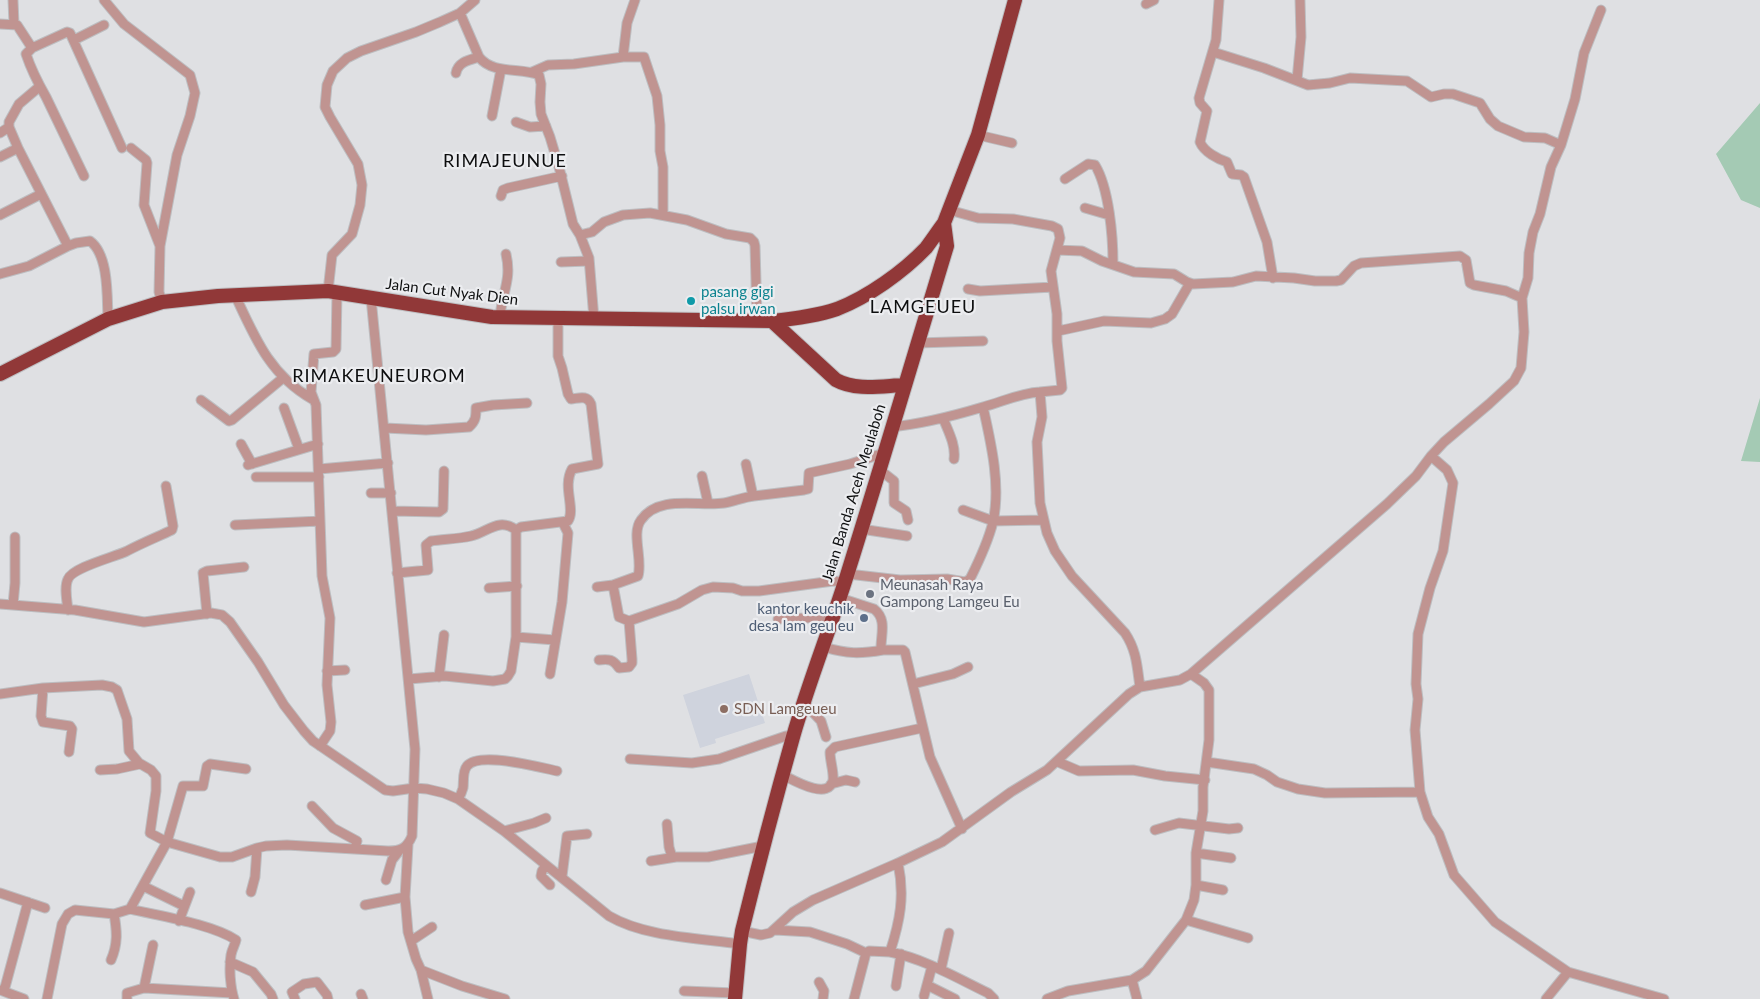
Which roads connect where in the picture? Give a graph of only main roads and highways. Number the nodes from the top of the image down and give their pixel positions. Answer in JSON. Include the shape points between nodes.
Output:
{"nodes":[{"id":1,"x":1015,"y":0,"type":"edge"},
{"id":2,"x":947,"y":216,"type":"junction"},
{"id":3,"x":772,"y":321,"type":"junction"},
{"id":4,"x":0,"y":374,"type":"edge"},
{"id":5,"x":904,"y":385,"type":"junction"},
{"id":6,"x":735,"y":996,"type":"edge"}],
"edges":[{"from":1,"to":2,"type":"highway","name":"Jalan Banda Aceh Meulaboh","via":[[978,135]]},
{"from":2,"to":3,"type":"highway","name":"Jalan Cut Nyak Dien","via":[[926,248],[857,300],[818,314]]},
{"from":2,"to":5,"type":"highway","name":"Jalan Banda Aceh Meulaboh","via":[[947,246]]},
{"from":3,"to":4,"type":"highway","name":"Jalan Cut Nyak Dien","via":[[500,317],[332,292],[235,296],[162,302],[108,319]]},
{"from":3,"to":5,"type":"highway","via":[[842,383],[851,387]]},
{"from":5,"to":6,"type":"highway","name":"Jalan Banda Aceh Meulaboh","via":[[840,598],[804,703],[763,846],[741,937]]}]}
